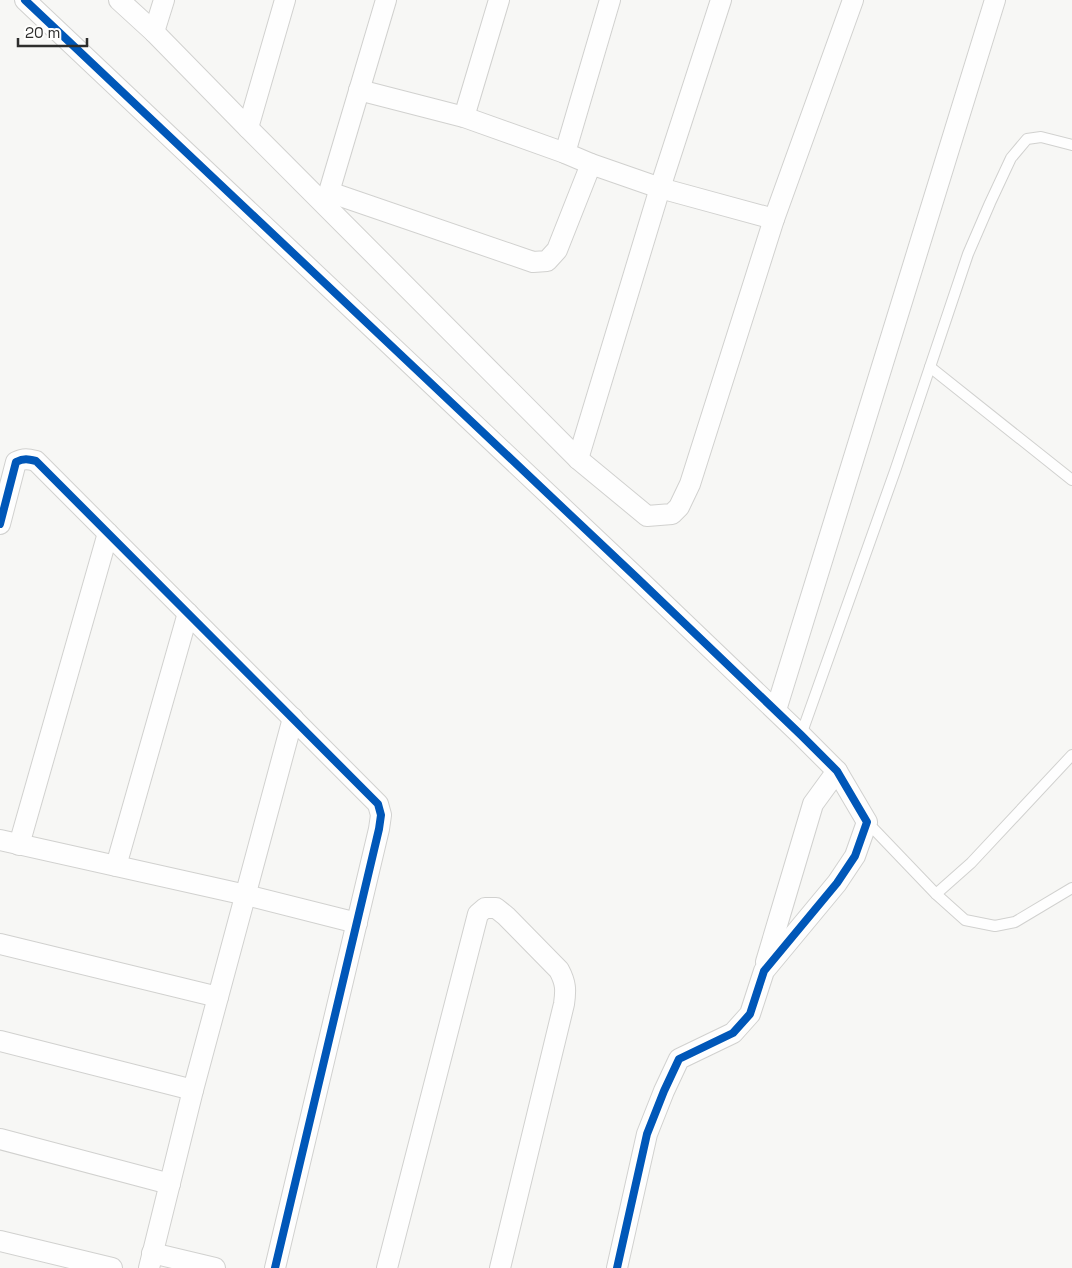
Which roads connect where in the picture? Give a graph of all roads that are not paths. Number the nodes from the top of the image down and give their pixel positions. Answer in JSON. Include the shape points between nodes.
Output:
{"nodes":[{"id":1,"x":25,"y":0,"type":"edge"},
{"id":2,"x":119,"y":0,"type":"edge"},
{"id":3,"x":164,"y":0,"type":"edge"},
{"id":4,"x":285,"y":0,"type":"edge"},
{"id":5,"x":386,"y":0,"type":"edge"},
{"id":6,"x":499,"y":0,"type":"edge"},
{"id":7,"x":610,"y":0,"type":"edge"},
{"id":8,"x":721,"y":0,"type":"edge"},
{"id":9,"x":853,"y":0,"type":"edge"},
{"id":10,"x":995,"y":0,"type":"edge"},
{"id":11,"x":154,"y":32,"type":"junction"},
{"id":12,"x":359,"y":90,"type":"junction"},
{"id":13,"x":464,"y":117,"type":"junction"},
{"id":14,"x":248,"y":128,"type":"junction"},
{"id":15,"x":1072,"y":145,"type":"edge"},
{"id":16,"x":565,"y":153,"type":"junction"},
{"id":17,"x":591,"y":164,"type":"junction"},
{"id":18,"x":660,"y":188,"type":"junction"},
{"id":19,"x":328,"y":199,"type":"junction"},
{"id":20,"x":774,"y":219,"type":"junction"},
{"id":21,"x":930,"y":367,"type":"junction"},
{"id":22,"x":578,"y":459,"type":"junction"},
{"id":23,"x":1072,"y":480,"type":"edge"},
{"id":24,"x":0,"y":524,"type":"edge"},
{"id":25,"x":108,"y":534,"type":"junction"},
{"id":26,"x":188,"y":613,"type":"junction"},
{"id":27,"x":776,"y":710,"type":"junction"},
{"id":28,"x":293,"y":718,"type":"junction"},
{"id":29,"x":801,"y":735,"type":"junction"},
{"id":30,"x":1072,"y":755,"type":"edge"},
{"id":31,"x":837,"y":771,"type":"junction"},
{"id":32,"x":867,"y":822,"type":"junction"},
{"id":33,"x":10,"y":842,"type":"edge"},
{"id":34,"x":116,"y":866,"type":"junction"},
{"id":35,"x":1072,"y":888,"type":"edge"},
{"id":36,"x":936,"y":894,"type":"junction"},
{"id":37,"x":246,"y":895,"type":"junction"},
{"id":38,"x":357,"y":923,"type":"junction"},
{"id":39,"x":0,"y":944,"type":"edge"},
{"id":40,"x":764,"y":971,"type":"junction"},
{"id":41,"x":218,"y":997,"type":"junction"},
{"id":42,"x":0,"y":1041,"type":"edge"},
{"id":43,"x":193,"y":1090,"type":"junction"},
{"id":44,"x":0,"y":1140,"type":"edge"},
{"id":45,"x":170,"y":1184,"type":"junction"},
{"id":46,"x":0,"y":1241,"type":"edge"},
{"id":47,"x":150,"y":1260,"type":"edge"},
{"id":48,"x":112,"y":1268,"type":"edge"},
{"id":49,"x":215,"y":1268,"type":"edge"},
{"id":50,"x":275,"y":1268,"type":"edge"},
{"id":51,"x":387,"y":1268,"type":"edge"},
{"id":52,"x":500,"y":1268,"type":"edge"},
{"id":53,"x":617,"y":1268,"type":"edge"}],
"edges":[{"from":1,"to":27,"type":"street"},
{"from":2,"to":11,"type":"street"},
{"from":3,"to":11,"type":"street"},
{"from":4,"to":14,"type":"street"},
{"from":5,"to":12,"type":"street"},
{"from":6,"to":13,"type":"street"},
{"from":7,"to":16,"type":"street"},
{"from":8,"to":18,"type":"street"},
{"from":9,"to":20,"type":"street"},
{"from":10,"to":27,"type":"street"},
{"from":11,"to":14,"type":"street"},
{"from":12,"to":13,"type":"street"},
{"from":12,"to":19,"type":"street"},
{"from":13,"to":16,"type":"street"},
{"from":14,"to":19,"type":"street"},
{"from":15,"to":21,"type":"lane","via":[[1041,137],[1027,139],[1011,158],[968,254]]},
{"from":16,"to":17,"type":"street"},
{"from":17,"to":18,"type":"street"},
{"from":17,"to":19,"type":"street","via":[[557,250],[547,261],[533,262]]},
{"from":18,"to":20,"type":"street"},
{"from":18,"to":22,"type":"street"},
{"from":19,"to":22,"type":"street"},
{"from":20,"to":22,"type":"street","via":[[690,484],[679,507],[672,514],[647,516]]},
{"from":21,"to":23,"type":"lane"},
{"from":21,"to":29,"type":"lane"},
{"from":24,"to":25,"type":"street","via":[[16,462],[28,459],[36,461]]},
{"from":25,"to":26,"type":"street"},
{"from":25,"to":33,"type":"street"},
{"from":26,"to":28,"type":"street"},
{"from":26,"to":34,"type":"street"},
{"from":27,"to":29,"type":"street"},
{"from":28,"to":37,"type":"street"},
{"from":28,"to":38,"type":"street","via":[[378,804],[381,816],[379,829]]},
{"from":29,"to":31,"type":"street"},
{"from":30,"to":36,"type":"lane","via":[[971,863]]},
{"from":31,"to":32,"type":"street"},
{"from":31,"to":40,"type":"street","via":[[813,804]]},
{"from":32,"to":36,"type":"lane"},
{"from":32,"to":40,"type":"street","via":[[855,856],[837,883]]},
{"from":33,"to":34,"type":"street"},
{"from":34,"to":37,"type":"street"},
{"from":35,"to":36,"type":"lane","via":[[1015,922],[995,926],[965,920]]},
{"from":37,"to":38,"type":"street"},
{"from":37,"to":41,"type":"street"},
{"from":38,"to":50,"type":"street"},
{"from":39,"to":41,"type":"street"},
{"from":40,"to":53,"type":"street","via":[[750,1014],[733,1032],[679,1060],[647,1134]]},
{"from":41,"to":43,"type":"street"},
{"from":42,"to":43,"type":"street"},
{"from":43,"to":45,"type":"street"},
{"from":44,"to":45,"type":"street"},
{"from":45,"to":47,"type":"street"},
{"from":46,"to":48,"type":"street"},
{"from":47,"to":49,"type":"street"},
{"from":51,"to":52,"type":"street","via":[[478,914],[485,908],[496,908],[559,970],[566,989]]}]}
